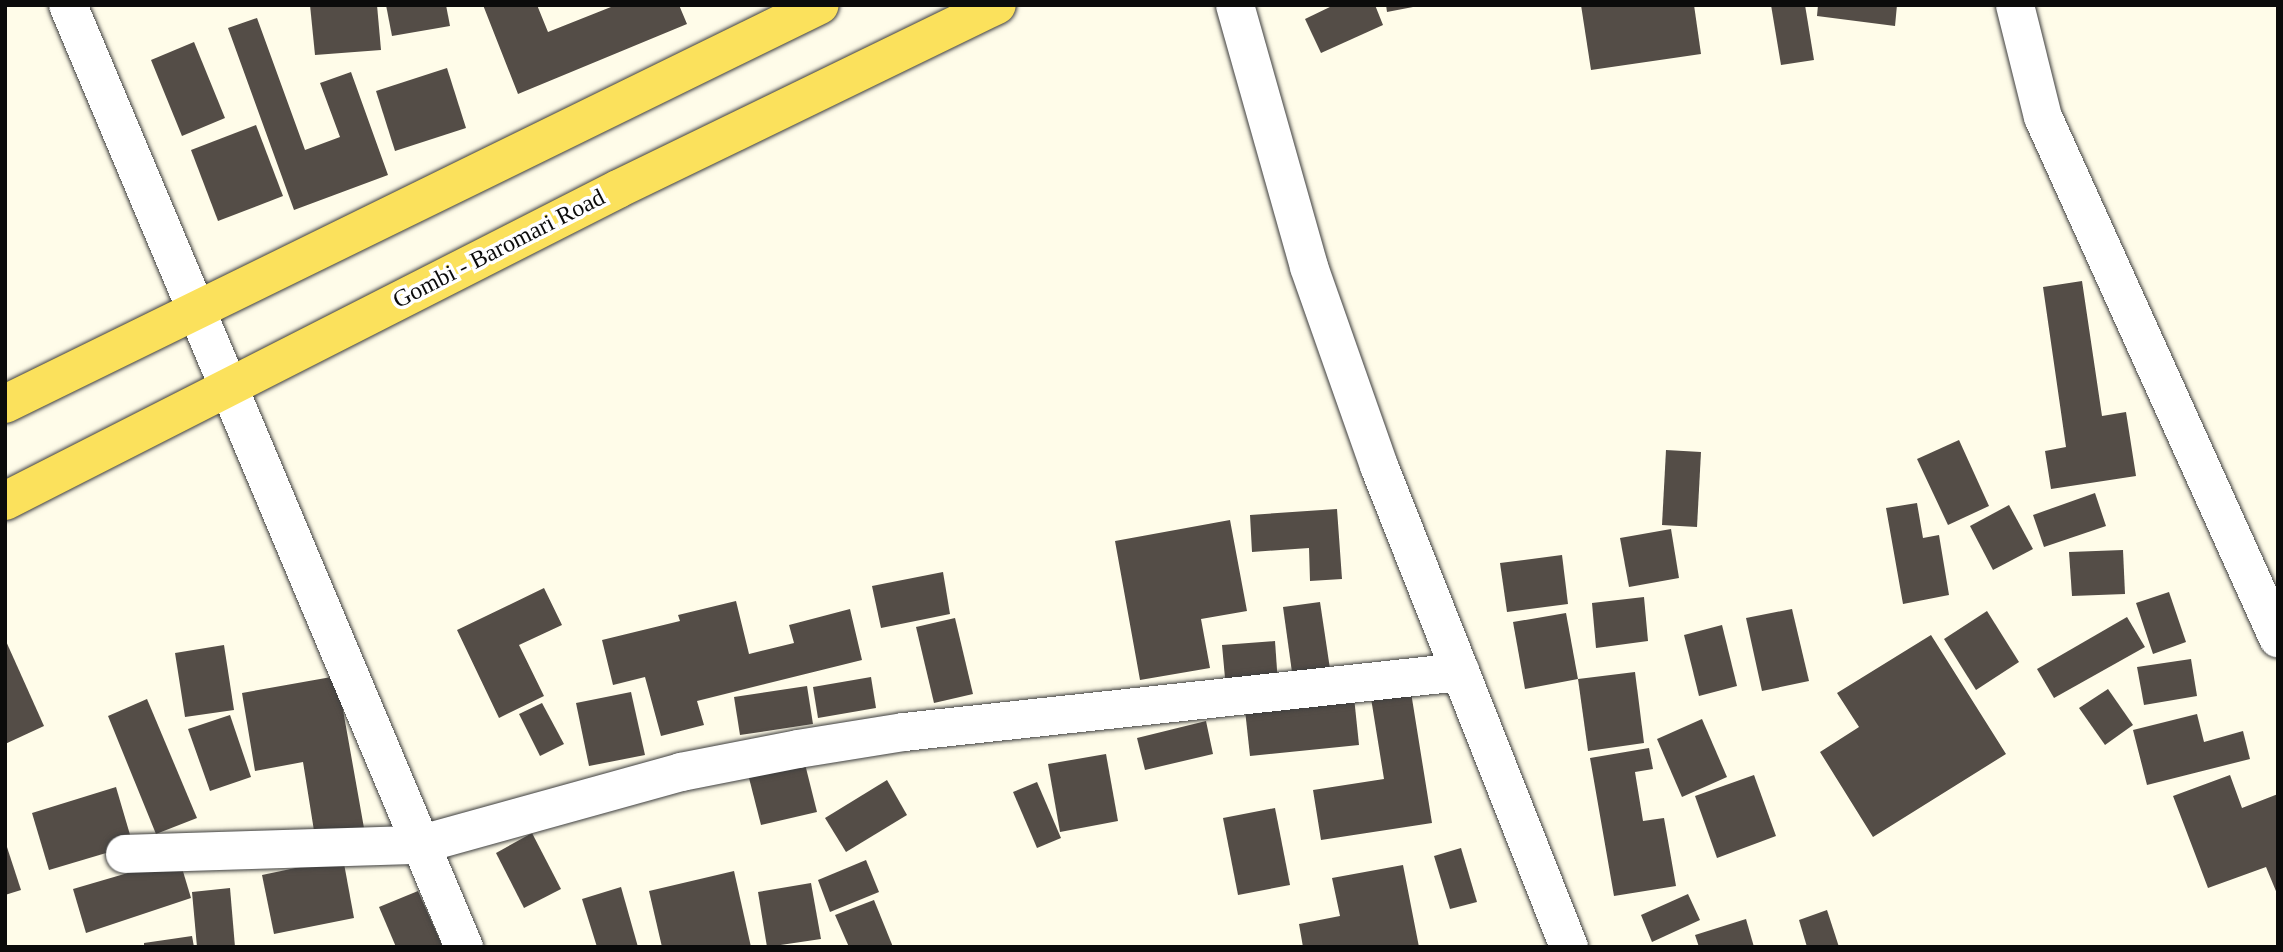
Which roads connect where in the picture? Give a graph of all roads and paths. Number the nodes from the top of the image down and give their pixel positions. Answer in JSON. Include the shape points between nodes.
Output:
{"nodes":[{"id":1,"x":68,"y":5,"type":"edge"},
{"id":2,"x":820,"y":5,"type":"edge"},
{"id":3,"x":997,"y":5,"type":"edge"},
{"id":4,"x":1235,"y":5,"type":"edge"},
{"id":5,"x":2015,"y":5,"type":"edge"},
{"id":6,"x":193,"y":309,"type":"junction"},
{"id":7,"x":227,"y":386,"type":"junction"},
{"id":8,"x":5,"y":404,"type":"edge"},
{"id":9,"x":5,"y":501,"type":"edge"},
{"id":10,"x":2278,"y":638,"type":"edge"},
{"id":11,"x":1461,"y":672,"type":"junction"},
{"id":12,"x":418,"y":845,"type":"junction"},
{"id":13,"x":125,"y":854,"type":"dead end"},
{"id":14,"x":464,"y":947,"type":"edge"},
{"id":15,"x":1569,"y":947,"type":"edge"}],
"edges":[{"from":1,"to":6,"type":"street"},
{"from":2,"to":6,"type":"main road"},
{"from":3,"to":7,"type":"main road","name":"Gombi - Baromari Road"},
{"from":4,"to":11,"type":"street","via":[[1309,267],[1379,466]]},
{"from":5,"to":10,"type":"street","via":[[2043,117]]},
{"from":6,"to":7,"type":"street"},
{"from":6,"to":8,"type":"main road"},
{"from":7,"to":9,"type":"main road","name":"Gombi - Baromari Road"},
{"from":7,"to":12,"type":"street"},
{"from":11,"to":12,"type":"street","via":[[904,732],[798,749],[681,772]]},
{"from":11,"to":15,"type":"street"},
{"from":12,"to":13,"type":"street"},
{"from":12,"to":14,"type":"street"}]}
